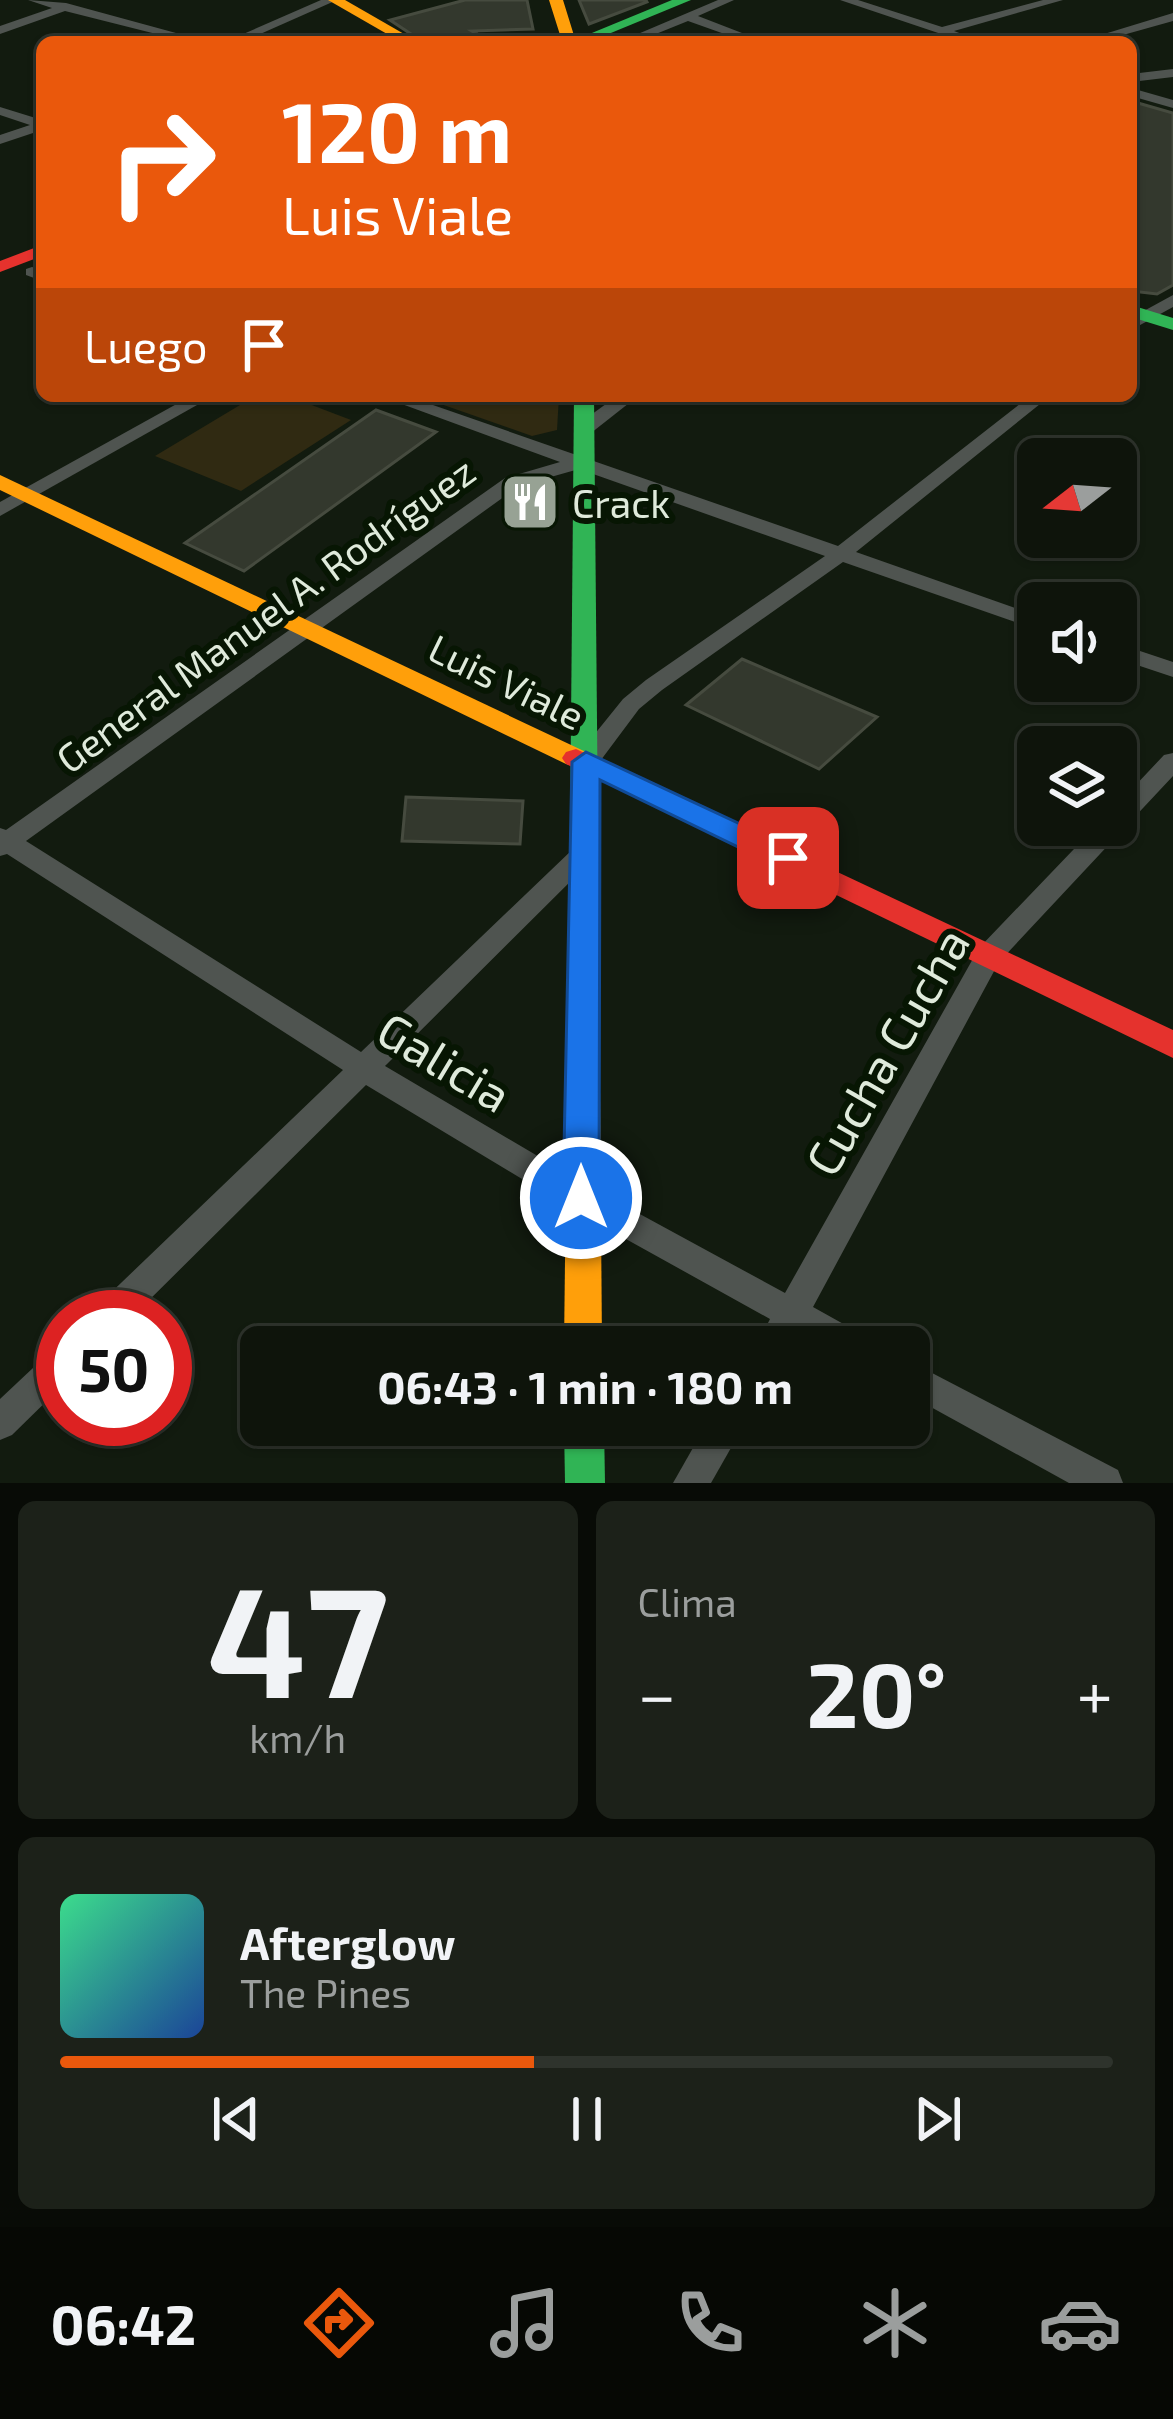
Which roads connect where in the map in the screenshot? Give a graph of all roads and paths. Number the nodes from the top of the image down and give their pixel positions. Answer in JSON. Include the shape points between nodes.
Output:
{"nodes":[{"id":1,"x":34,"y":0,"type":"edge"},
{"id":2,"x":85,"y":0,"type":"edge"},
{"id":3,"x":333,"y":0,"type":"edge"},
{"id":4,"x":556,"y":0,"type":"edge"},
{"id":5,"x":728,"y":0,"type":"edge"},
{"id":6,"x":846,"y":0,"type":"edge"},
{"id":7,"x":1057,"y":0,"type":"edge"},
{"id":8,"x":897,"y":5,"type":"dead end"},
{"id":9,"x":64,"y":8,"type":"junction"},
{"id":10,"x":685,"y":8,"type":"edge"},
{"id":11,"x":877,"y":10,"type":"junction"},
{"id":12,"x":1173,"y":17,"type":"edge"},
{"id":13,"x":0,"y":30,"type":"edge"},
{"id":14,"x":942,"y":30,"type":"junction"},
{"id":15,"x":178,"y":36,"type":"edge"},
{"id":16,"x":246,"y":36,"type":"edge"},
{"id":17,"x":400,"y":36,"type":"edge"},
{"id":18,"x":568,"y":36,"type":"edge"},
{"id":19,"x":590,"y":36,"type":"edge"},
{"id":20,"x":636,"y":36,"type":"edge"},
{"id":21,"x":746,"y":36,"type":"edge"},
{"id":22,"x":960,"y":36,"type":"edge"},
{"id":23,"x":1105,"y":36,"type":"edge"},
{"id":24,"x":1173,"y":73,"type":"edge"},
{"id":25,"x":1137,"y":77,"type":"edge"},
{"id":26,"x":1137,"y":94,"type":"edge"},
{"id":27,"x":1173,"y":104,"type":"edge"},
{"id":28,"x":0,"y":111,"type":"edge"},
{"id":29,"x":36,"y":122,"type":"edge"},
{"id":30,"x":36,"y":126,"type":"edge"},
{"id":31,"x":0,"y":140,"type":"edge"},
{"id":32,"x":1173,"y":299,"type":"edge"},
{"id":33,"x":1137,"y":316,"type":"edge"},
{"id":34,"x":1137,"y":317,"type":"edge"},
{"id":35,"x":1173,"y":324,"type":"edge"},
{"id":36,"x":193,"y":402,"type":"edge"},
{"id":37,"x":407,"y":402,"type":"edge"},
{"id":38,"x":584,"y":402,"type":"edge"},
{"id":39,"x":621,"y":402,"type":"edge"},
{"id":40,"x":1033,"y":402,"type":"edge"},
{"id":41,"x":584,"y":429,"type":"junction"},
{"id":42,"x":583,"y":462,"type":"junction"},
{"id":43,"x":0,"y":482,"type":"edge"},
{"id":44,"x":27,"y":495,"type":"junction"},
{"id":45,"x":0,"y":510,"type":"edge"},
{"id":46,"x":841,"y":554,"type":"junction"},
{"id":47,"x":1017,"y":616,"type":"edge"},
{"id":48,"x":307,"y":628,"type":"junction"},
{"id":49,"x":1137,"y":657,"type":"edge"},
{"id":50,"x":1173,"y":670,"type":"edge"},
{"id":51,"x":1173,"y":761,"type":"edge"},
{"id":52,"x":586,"y":762,"type":"junction"},
{"id":53,"x":1137,"y":799,"type":"edge"},
{"id":54,"x":3,"y":842,"type":"edge"},
{"id":55,"x":1092,"y":846,"type":"edge"},
{"id":56,"x":582,"y":855,"type":"junction"},
{"id":57,"x":989,"y":955,"type":"junction"},
{"id":58,"x":1173,"y":1046,"type":"edge"},
{"id":59,"x":363,"y":1069,"type":"junction"},
{"id":60,"x":581,"y":1198,"type":"junction"},
{"id":61,"x":137,"y":1290,"type":"edge"},
{"id":62,"x":793,"y":1314,"type":"junction"},
{"id":63,"x":583,"y":1326,"type":"edge"},
{"id":64,"x":786,"y":1326,"type":"edge"},
{"id":65,"x":815,"y":1326,"type":"edge"},
{"id":66,"x":930,"y":1388,"type":"edge"},
{"id":67,"x":36,"y":1389,"type":"edge"},
{"id":68,"x":0,"y":1424,"type":"edge"},
{"id":69,"x":584,"y":1446,"type":"edge"},
{"id":70,"x":713,"y":1446,"type":"edge"},
{"id":71,"x":585,"y":1483,"type":"edge"},
{"id":72,"x":691,"y":1483,"type":"edge"},
{"id":73,"x":1105,"y":1483,"type":"edge"}],
"edges":[{"from":1,"to":9,"type":"street"},
{"from":2,"to":9,"type":"street"},
{"from":3,"to":16,"type":"street"},
{"from":3,"to":17,"type":"main road"},
{"from":4,"to":18,"type":"main road"},
{"from":5,"to":10,"type":"street"},
{"from":6,"to":11,"type":"street"},
{"from":7,"to":14,"type":"street"},
{"from":8,"to":11,"type":"street"},
{"from":9,"to":13,"type":"street"},
{"from":9,"to":15,"type":"street"},
{"from":10,"to":19,"type":"main road"},
{"from":10,"to":20,"type":"street"},
{"from":10,"to":21,"type":"street"},
{"from":11,"to":14,"type":"street"},
{"from":12,"to":23,"type":"street"},
{"from":14,"to":22,"type":"street"},
{"from":24,"to":25,"type":"street"},
{"from":26,"to":27,"type":"street"},
{"from":28,"to":29,"type":"street"},
{"from":30,"to":31,"type":"street"},
{"from":32,"to":33,"type":"street"},
{"from":34,"to":35,"type":"main road"},
{"from":36,"to":44,"type":"street"},
{"from":37,"to":42,"type":"street"},
{"from":38,"to":41,"type":"main road"},
{"from":39,"to":41,"type":"street"},
{"from":40,"to":46,"type":"street"},
{"from":41,"to":42,"type":"main road"},
{"from":42,"to":46,"type":"street"},
{"from":42,"to":48,"type":"street","name":"General Manuel A. Rodríguez","via":[[512,482]]},
{"from":42,"to":52,"type":"main road"},
{"from":43,"to":44,"type":"main road","name":"Luis Viale"},
{"from":44,"to":45,"type":"street"},
{"from":44,"to":48,"type":"main road","name":"Luis Viale"},
{"from":46,"to":47,"type":"street"},
{"from":46,"to":52,"type":"street","via":[[654,685]]},
{"from":48,"to":52,"type":"main road","name":"Luis Viale"},
{"from":48,"to":54,"type":"street","name":"General Manuel A. Rodríguez"},
{"from":49,"to":50,"type":"street"},
{"from":51,"to":53,"type":"street","name":"Cucha Cucha"},
{"from":52,"to":56,"type":"main road"},
{"from":52,"to":57,"type":"main road","name":"Luis Viale"},
{"from":54,"to":59,"type":"street","name":"Galicia"},
{"from":55,"to":57,"type":"street","name":"Cucha Cucha"},
{"from":56,"to":59,"type":"street"},
{"from":56,"to":60,"type":"main road"},
{"from":57,"to":58,"type":"main road","name":"Luis Viale"},
{"from":57,"to":62,"type":"street","name":"Cucha Cucha"},
{"from":59,"to":60,"type":"street","name":"Galicia"},
{"from":59,"to":61,"type":"street"},
{"from":60,"to":62,"type":"street","name":"Galicia"},
{"from":60,"to":63,"type":"main road"},
{"from":62,"to":64,"type":"street","name":"Cucha Cucha"},
{"from":62,"to":65,"type":"street","name":"Galicia"},
{"from":66,"to":73,"type":"street"},
{"from":67,"to":68,"type":"street"},
{"from":69,"to":71,"type":"main road"},
{"from":70,"to":72,"type":"street"}]}
